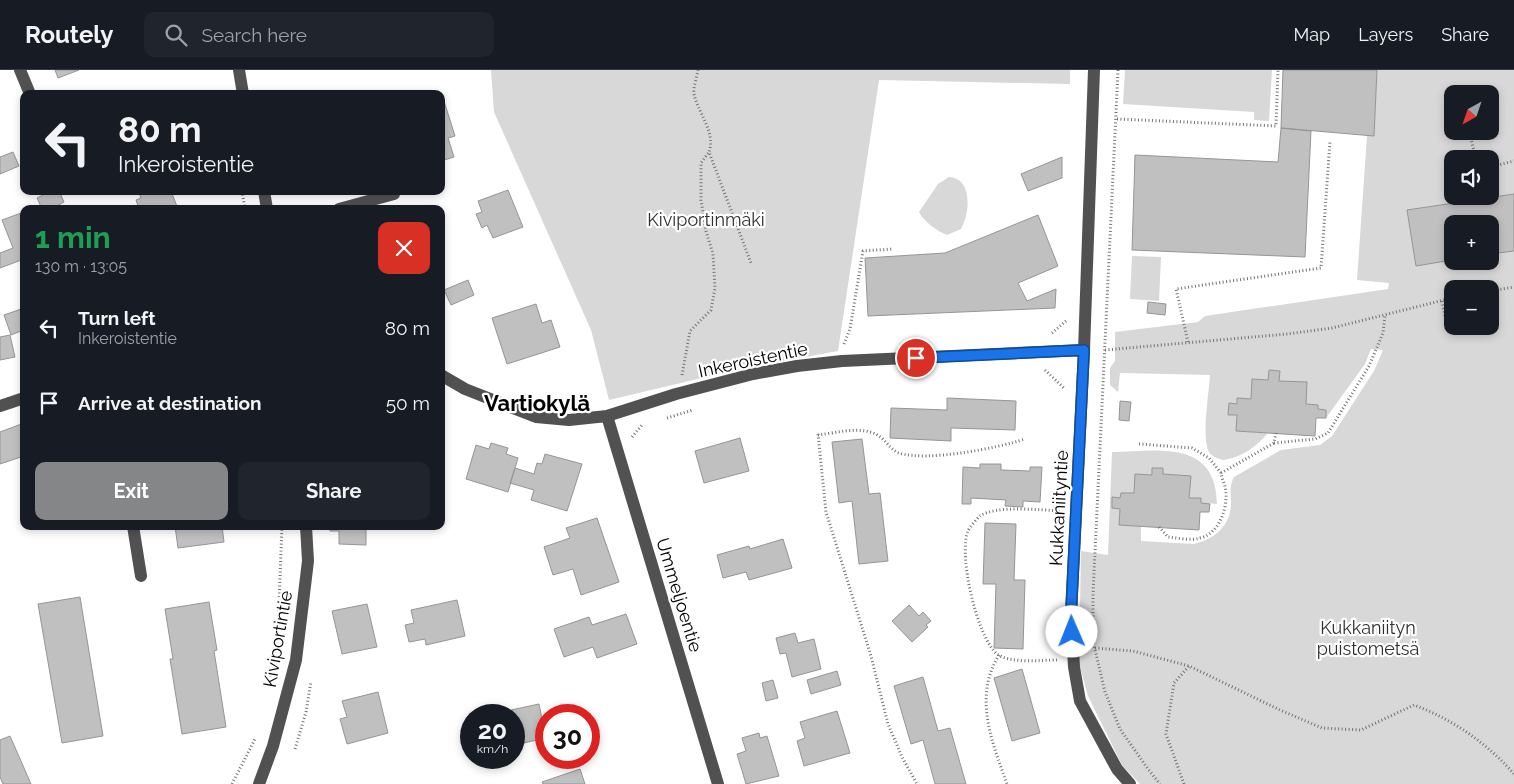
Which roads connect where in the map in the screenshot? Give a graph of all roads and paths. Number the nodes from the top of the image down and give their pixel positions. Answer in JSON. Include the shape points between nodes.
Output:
{"nodes":[{"id":1,"x":20,"y":70,"type":"edge"},
{"id":2,"x":239,"y":70,"type":"edge"},
{"id":3,"x":698,"y":70,"type":"edge"},
{"id":4,"x":1094,"y":70,"type":"edge"},
{"id":5,"x":1118,"y":70,"type":"edge"},
{"id":6,"x":1278,"y":70,"type":"edge"},
{"id":7,"x":28,"y":90,"type":"edge"},
{"id":8,"x":242,"y":90,"type":"edge"},
{"id":9,"x":1117,"y":119,"type":"junction"},
{"id":10,"x":1330,"y":141,"type":"dead end"},
{"id":11,"x":709,"y":152,"type":"junction"},
{"id":12,"x":1514,"y":161,"type":"edge"},
{"id":13,"x":1499,"y":165,"type":"edge"},
{"id":14,"x":390,"y":195,"type":"edge"},
{"id":15,"x":354,"y":205,"type":"edge"},
{"id":16,"x":893,"y":249,"type":"dead end"},
{"id":17,"x":751,"y":263,"type":"dead end"},
{"id":18,"x":1514,"y":287,"type":"edge"},
{"id":19,"x":1499,"y":290,"type":"edge"},
{"id":20,"x":1442,"y":301,"type":"joint"},
{"id":21,"x":1444,"y":311,"type":"edge"},
{"id":22,"x":1386,"y":315,"type":"junction"},
{"id":23,"x":1188,"y":342,"type":"junction"},
{"id":24,"x":1084,"y":350,"type":"junction"},
{"id":25,"x":1105,"y":350,"type":"junction"},
{"id":26,"x":841,"y":351,"type":"dead end"},
{"id":27,"x":1037,"y":371,"type":"dead end"},
{"id":28,"x":445,"y":377,"type":"edge"},
{"id":29,"x":1066,"y":391,"type":"dead end"},
{"id":30,"x":676,"y":394,"type":"junction"},
{"id":31,"x":20,"y":399,"type":"edge"},
{"id":32,"x":0,"y":406,"type":"edge"},
{"id":33,"x":697,"y":409,"type":"dead end"},
{"id":34,"x":607,"y":416,"type":"junction"},
{"id":35,"x":659,"y":420,"type":"dead end"},
{"id":36,"x":650,"y":423,"type":"dead end"},
{"id":37,"x":1276,"y":433,"type":"dead end"},
{"id":38,"x":630,"y":439,"type":"dead end"},
{"id":39,"x":1026,"y":439,"type":"dead end"},
{"id":40,"x":1274,"y":443,"type":"junction"},
{"id":41,"x":1139,"y":444,"type":"dead end"},
{"id":42,"x":1221,"y":474,"type":"junction"},
{"id":43,"x":1062,"y":511,"type":"dead end"},
{"id":44,"x":1159,"y":527,"type":"dead end"},
{"id":45,"x":134,"y":530,"type":"edge"},
{"id":46,"x":282,"y":530,"type":"edge"},
{"id":47,"x":306,"y":530,"type":"edge"},
{"id":48,"x":141,"y":576,"type":"dead end"},
{"id":49,"x":1095,"y":648,"type":"junction"},
{"id":50,"x":999,"y":655,"type":"junction"},
{"id":51,"x":1058,"y":660,"type":"dead end"},
{"id":52,"x":1189,"y":666,"type":"junction"},
{"id":53,"x":270,"y":686,"type":"dead end"},
{"id":54,"x":256,"y":736,"type":"dead end"},
{"id":55,"x":1514,"y":774,"type":"edge"},
{"id":56,"x":264,"y":782,"type":"edge"},
{"id":57,"x":232,"y":784,"type":"edge"},
{"id":58,"x":718,"y":784,"type":"edge"},
{"id":59,"x":917,"y":784,"type":"edge"},
{"id":60,"x":1007,"y":784,"type":"edge"},
{"id":61,"x":1130,"y":784,"type":"edge"},
{"id":62,"x":1160,"y":784,"type":"edge"},
{"id":63,"x":1184,"y":784,"type":"edge"}],
"edges":[{"from":1,"to":7,"type":"street"},
{"from":2,"to":8,"type":"street"},
{"from":3,"to":11,"type":"path","via":[[694,93],[705,119],[711,145]]},
{"from":4,"to":24,"type":"street","name":"Kukkaniityntie"},
{"from":5,"to":9,"type":"path"},
{"from":6,"to":9,"type":"path","via":[[1276,126]]},
{"from":9,"to":25,"type":"path"},
{"from":10,"to":23,"type":"path","via":[[1321,268],[1176,289]]},
{"from":11,"to":17,"type":"path"},
{"from":11,"to":30,"type":"path","via":[[701,163],[701,200],[713,254],[715,288],[711,310],[690,330]]},
{"from":12,"to":13,"type":"path"},
{"from":14,"to":15,"type":"street"},
{"from":16,"to":26,"type":"path","via":[[863,251],[850,329]]},
{"from":18,"to":19,"type":"path"},
{"from":20,"to":21,"type":"path"},
{"from":20,"to":22,"type":"path"},
{"from":22,"to":23,"type":"path","via":[[1332,328]]},
{"from":22,"to":40,"type":"path","via":[[1383,333],[1369,366],[1328,433],[1316,439]]},
{"from":23,"to":25,"type":"path"},
{"from":24,"to":30,"type":"street","name":"Inkeroistentie","via":[[833,362],[753,374]]},
{"from":24,"to":61,"type":"street","name":"Kukkaniityntie","via":[[1071,614],[1074,667],[1080,701],[1117,769]]},
{"from":25,"to":49,"type":"path","via":[[1093,594]]},
{"from":27,"to":29,"type":"path","via":[[1047,370]]},
{"from":28,"to":34,"type":"street","name":"Inkeroistentie","via":[[465,389],[536,417],[570,420]]},
{"from":30,"to":34,"type":"street","name":"Inkeroistentie"},
{"from":31,"to":32,"type":"street"},
{"from":33,"to":35,"type":"path"},
{"from":34,"to":58,"type":"street","name":"Ummeljoentie"},
{"from":36,"to":38,"type":"path","via":[[640,426]]},
{"from":37,"to":40,"type":"path"},
{"from":39,"to":59,"type":"path","via":[[974,451],[910,455],[898,452],[878,435],[859,430],[818,434],[826,512],[858,612],[888,724]]},
{"from":40,"to":42,"type":"path"},
{"from":41,"to":42,"type":"path","via":[[1192,448],[1209,458]]},
{"from":42,"to":44,"type":"path","via":[[1226,492],[1225,510],[1218,526],[1210,534],[1200,538],[1168,537]]},
{"from":43,"to":50,"type":"path","via":[[993,511],[980,515],[968,530],[966,548],[974,610],[987,642]]},
{"from":45,"to":48,"type":"street"},
{"from":46,"to":53,"type":"path","via":[[278,629]]},
{"from":47,"to":56,"type":"street","name":"Kiviportintie","via":[[308,561],[296,660]]},
{"from":49,"to":52,"type":"path","via":[[1133,651]]},
{"from":49,"to":62,"type":"path","via":[[1105,692],[1120,729]]},
{"from":50,"to":51,"type":"path","via":[[1017,660]]},
{"from":50,"to":60,"type":"path","via":[[990,670],[986,700],[988,720]]},
{"from":52,"to":55,"type":"path","via":[[1322,728],[1361,730],[1414,705],[1438,714],[1471,735]]},
{"from":52,"to":63,"type":"path","via":[[1174,683],[1166,734]]},
{"from":54,"to":57,"type":"path"}]}
